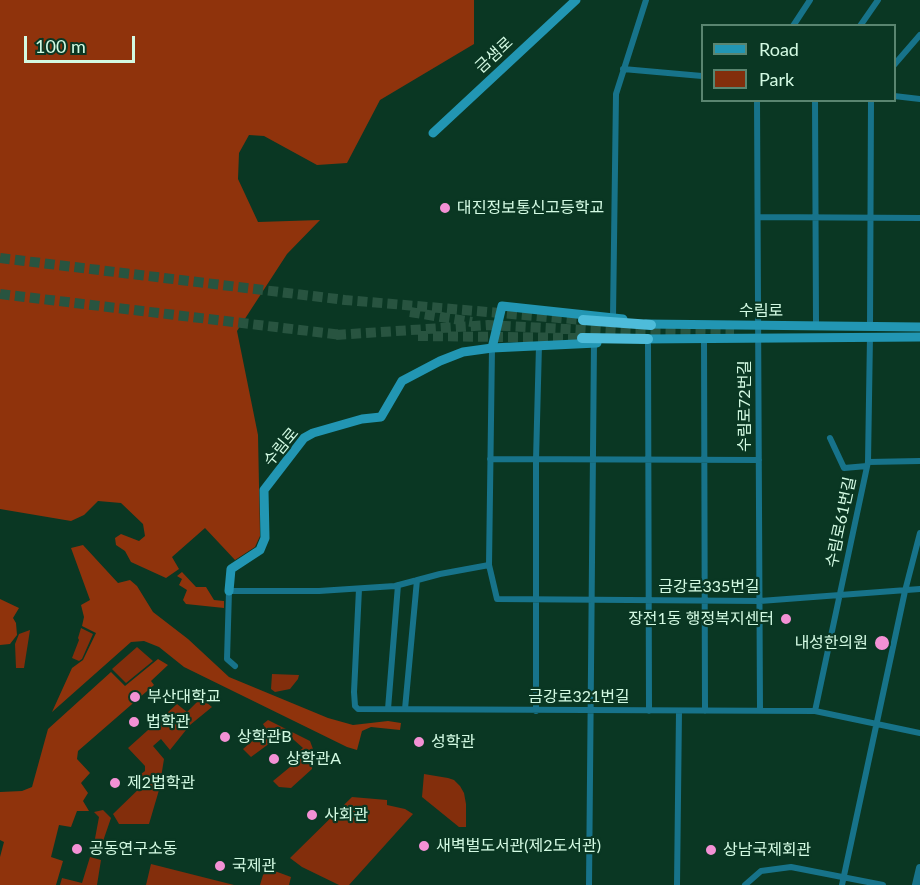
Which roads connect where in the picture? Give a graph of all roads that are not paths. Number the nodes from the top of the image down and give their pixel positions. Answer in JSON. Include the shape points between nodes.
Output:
{"nodes":[{"id":1,"x":576,"y":0,"type":"edge"},
{"id":2,"x":646,"y":0,"type":"edge"},
{"id":3,"x":810,"y":0,"type":"edge"},
{"id":4,"x":878,"y":0,"type":"edge"},
{"id":5,"x":794,"y":24,"type":"edge"},
{"id":6,"x":861,"y":24,"type":"edge"},
{"id":7,"x":920,"y":35,"type":"edge"},
{"id":8,"x":896,"y":63,"type":"edge"},
{"id":9,"x":623,"y":69,"type":"junction"},
{"id":10,"x":701,"y":76,"type":"edge"},
{"id":11,"x":896,"y":96,"type":"edge"},
{"id":12,"x":920,"y":99,"type":"edge"},
{"id":13,"x":758,"y":102,"type":"edge"},
{"id":14,"x":815,"y":102,"type":"edge"},
{"id":15,"x":871,"y":102,"type":"edge"},
{"id":16,"x":433,"y":133,"type":"dead end"},
{"id":17,"x":758,"y":217,"type":"junction"},
{"id":18,"x":815,"y":217,"type":"junction"},
{"id":19,"x":870,"y":218,"type":"junction"},
{"id":20,"x":920,"y":218,"type":"edge"},
{"id":21,"x":583,"y":320,"type":"tunnel mouth"},
{"id":22,"x":610,"y":320,"type":"junction"},
{"id":23,"x":651,"y":325,"type":"joint"},
{"id":24,"x":758,"y":326,"type":"junction"},
{"id":25,"x":816,"y":326,"type":"junction"},
{"id":26,"x":920,"y":327,"type":"edge"},
{"id":27,"x":870,"y":331,"type":"junction"},
{"id":28,"x":920,"y":337,"type":"edge"},
{"id":29,"x":582,"y":338,"type":"tunnel mouth"},
{"id":30,"x":704,"y":338,"type":"junction"},
{"id":31,"x":758,"y":338,"type":"junction"},
{"id":32,"x":648,"y":339,"type":"junction"},
{"id":33,"x":594,"y":343,"type":"junction"},
{"id":34,"x":539,"y":345,"type":"junction"},
{"id":35,"x":492,"y":348,"type":"junction"},
{"id":36,"x":830,"y":438,"type":"dead end"},
{"id":37,"x":490,"y":459,"type":"junction"},
{"id":38,"x":537,"y":459,"type":"junction"},
{"id":39,"x":592,"y":460,"type":"junction"},
{"id":40,"x":649,"y":460,"type":"junction"},
{"id":41,"x":704,"y":460,"type":"junction"},
{"id":42,"x":759,"y":460,"type":"junction"},
{"id":43,"x":920,"y":461,"type":"edge"},
{"id":44,"x":868,"y":464,"type":"junction"},
{"id":45,"x":920,"y":533,"type":"edge"},
{"id":46,"x":489,"y":566,"type":"junction"},
{"id":47,"x":417,"y":580,"type":"junction"},
{"id":48,"x":398,"y":585,"type":"junction"},
{"id":49,"x":360,"y":589,"type":"junction"},
{"id":50,"x":920,"y":590,"type":"edge"},
{"id":51,"x":229,"y":591,"type":"junction"},
{"id":52,"x":905,"y":591,"type":"junction"},
{"id":53,"x":840,"y":595,"type":"junction"},
{"id":54,"x":536,"y":600,"type":"junction"},
{"id":55,"x":592,"y":600,"type":"junction"},
{"id":56,"x":649,"y":600,"type":"junction"},
{"id":57,"x":704,"y":601,"type":"junction"},
{"id":58,"x":760,"y":601,"type":"junction"},
{"id":59,"x":235,"y":666,"type":"dead end"},
{"id":60,"x":388,"y":709,"type":"junction"},
{"id":61,"x":405,"y":709,"type":"junction"},
{"id":62,"x":760,"y":710,"type":"junction"},
{"id":63,"x":536,"y":711,"type":"junction"},
{"id":64,"x":591,"y":711,"type":"junction"},
{"id":65,"x":649,"y":711,"type":"junction"},
{"id":66,"x":679,"y":711,"type":"junction"},
{"id":67,"x":705,"y":711,"type":"junction"},
{"id":68,"x":815,"y":711,"type":"junction"},
{"id":69,"x":876,"y":723,"type":"junction"},
{"id":70,"x":920,"y":733,"type":"edge"},
{"id":71,"x":920,"y":868,"type":"edge"},
{"id":72,"x":843,"y":877,"type":"junction"},
{"id":73,"x":589,"y":885,"type":"edge"},
{"id":74,"x":677,"y":885,"type":"edge"},
{"id":75,"x":745,"y":885,"type":"edge"},
{"id":76,"x":842,"y":885,"type":"edge"},
{"id":77,"x":883,"y":885,"type":"edge"},
{"id":78,"x":916,"y":885,"type":"edge"}],
"edges":[{"from":1,"to":16,"type":"main road","name":"금샘로"},
{"from":2,"to":9,"type":"street"},
{"from":3,"to":5,"type":"street"},
{"from":4,"to":6,"type":"street"},
{"from":7,"to":8,"type":"street"},
{"from":9,"to":10,"type":"street"},
{"from":9,"to":22,"type":"street","via":[[616,94]]},
{"from":11,"to":12,"type":"street"},
{"from":13,"to":17,"type":"street","name":"수림로72번길"},
{"from":14,"to":18,"type":"street"},
{"from":15,"to":19,"type":"street","name":"수림로61번길"},
{"from":17,"to":18,"type":"street"},
{"from":17,"to":24,"type":"street","name":"수림로72번길"},
{"from":18,"to":19,"type":"street"},
{"from":18,"to":25,"type":"street"},
{"from":19,"to":20,"type":"street"},
{"from":19,"to":27,"type":"street","name":"수림로61번길"},
{"from":21,"to":22,"type":"highway"},
{"from":22,"to":23,"type":"highway"},
{"from":22,"to":35,"type":"main road","via":[[502,306]]},
{"from":23,"to":24,"type":"main road","name":"수림로"},
{"from":24,"to":25,"type":"main road","name":"수림로"},
{"from":24,"to":31,"type":"street","name":"수림로72번길"},
{"from":25,"to":27,"type":"main road","name":"수림로"},
{"from":26,"to":27,"type":"main road","name":"수림로"},
{"from":27,"to":28,"type":"main road","name":"수림로"},
{"from":27,"to":31,"type":"main road","name":"수림로"},
{"from":27,"to":44,"type":"street","name":"수림로61번길"},
{"from":29,"to":32,"type":"highway"},
{"from":30,"to":31,"type":"main road","name":"수림로"},
{"from":30,"to":32,"type":"main road","name":"수림로"},
{"from":30,"to":41,"type":"street"},
{"from":31,"to":42,"type":"street","name":"수림로72번길"},
{"from":32,"to":33,"type":"main road","name":"수림로"},
{"from":32,"to":40,"type":"street"},
{"from":33,"to":34,"type":"main road","name":"수림로"},
{"from":33,"to":39,"type":"street"},
{"from":34,"to":35,"type":"main road","name":"수림로"},
{"from":34,"to":38,"type":"street"},
{"from":35,"to":37,"type":"street"},
{"from":35,"to":51,"type":"main road","name":"수림로","via":[[456,355],[402,381],[381,417],[362,419],[304,438],[264,490],[265,538],[260,550],[231,569]]},
{"from":36,"to":44,"type":"street","via":[[844,468]]},
{"from":37,"to":38,"type":"street"},
{"from":37,"to":46,"type":"street"},
{"from":38,"to":39,"type":"street"},
{"from":38,"to":54,"type":"street"},
{"from":39,"to":40,"type":"street"},
{"from":39,"to":55,"type":"street"},
{"from":40,"to":41,"type":"street"},
{"from":40,"to":56,"type":"street"},
{"from":41,"to":42,"type":"street"},
{"from":41,"to":57,"type":"street"},
{"from":42,"to":58,"type":"street","name":"수림로72번길"},
{"from":43,"to":44,"type":"street"},
{"from":44,"to":53,"type":"street","name":"수림로61번길"},
{"from":45,"to":52,"type":"street"},
{"from":46,"to":47,"type":"street"},
{"from":46,"to":54,"type":"street","name":"금강로335번길","via":[[497,600]]},
{"from":47,"to":48,"type":"street"},
{"from":47,"to":61,"type":"street"},
{"from":48,"to":49,"type":"street"},
{"from":48,"to":60,"type":"street"},
{"from":49,"to":51,"type":"street"},
{"from":49,"to":60,"type":"street","name":"금강로321번길","via":[[356,706],[364,710]]},
{"from":50,"to":52,"type":"street","name":"금강로335번길"},
{"from":51,"to":59,"type":"street","name":"수림로","via":[[226,659]]},
{"from":52,"to":53,"type":"street","name":"금강로335번길"},
{"from":52,"to":69,"type":"street"},
{"from":53,"to":58,"type":"street","name":"금강로335번길"},
{"from":53,"to":68,"type":"street","name":"수림로61번길"},
{"from":54,"to":55,"type":"street","name":"금강로335번길"},
{"from":54,"to":63,"type":"street"},
{"from":55,"to":56,"type":"street","name":"금강로335번길"},
{"from":55,"to":64,"type":"street"},
{"from":56,"to":57,"type":"street","name":"금강로335번길"},
{"from":56,"to":65,"type":"street"},
{"from":57,"to":58,"type":"street","name":"금강로335번길"},
{"from":57,"to":67,"type":"street"},
{"from":58,"to":62,"type":"street","name":"수림로72번길"},
{"from":60,"to":61,"type":"street","name":"금강로321번길"},
{"from":61,"to":63,"type":"street","name":"금강로321번길"},
{"from":62,"to":67,"type":"street","name":"금강로321번길"},
{"from":62,"to":68,"type":"street","name":"금강로321번길"},
{"from":63,"to":64,"type":"street","name":"금강로321번길"},
{"from":64,"to":65,"type":"street","name":"금강로321번길"},
{"from":64,"to":73,"type":"street"},
{"from":65,"to":66,"type":"street","name":"금강로321번길"},
{"from":66,"to":67,"type":"street","name":"금강로321번길"},
{"from":66,"to":74,"type":"street"},
{"from":68,"to":69,"type":"street","name":"금강로321번길"},
{"from":69,"to":70,"type":"street","name":"금강로321번길"},
{"from":69,"to":72,"type":"street"},
{"from":71,"to":78,"type":"street"},
{"from":72,"to":75,"type":"street","via":[[791,867],[761,871]]},
{"from":72,"to":76,"type":"street"},
{"from":72,"to":77,"type":"street"}]}
